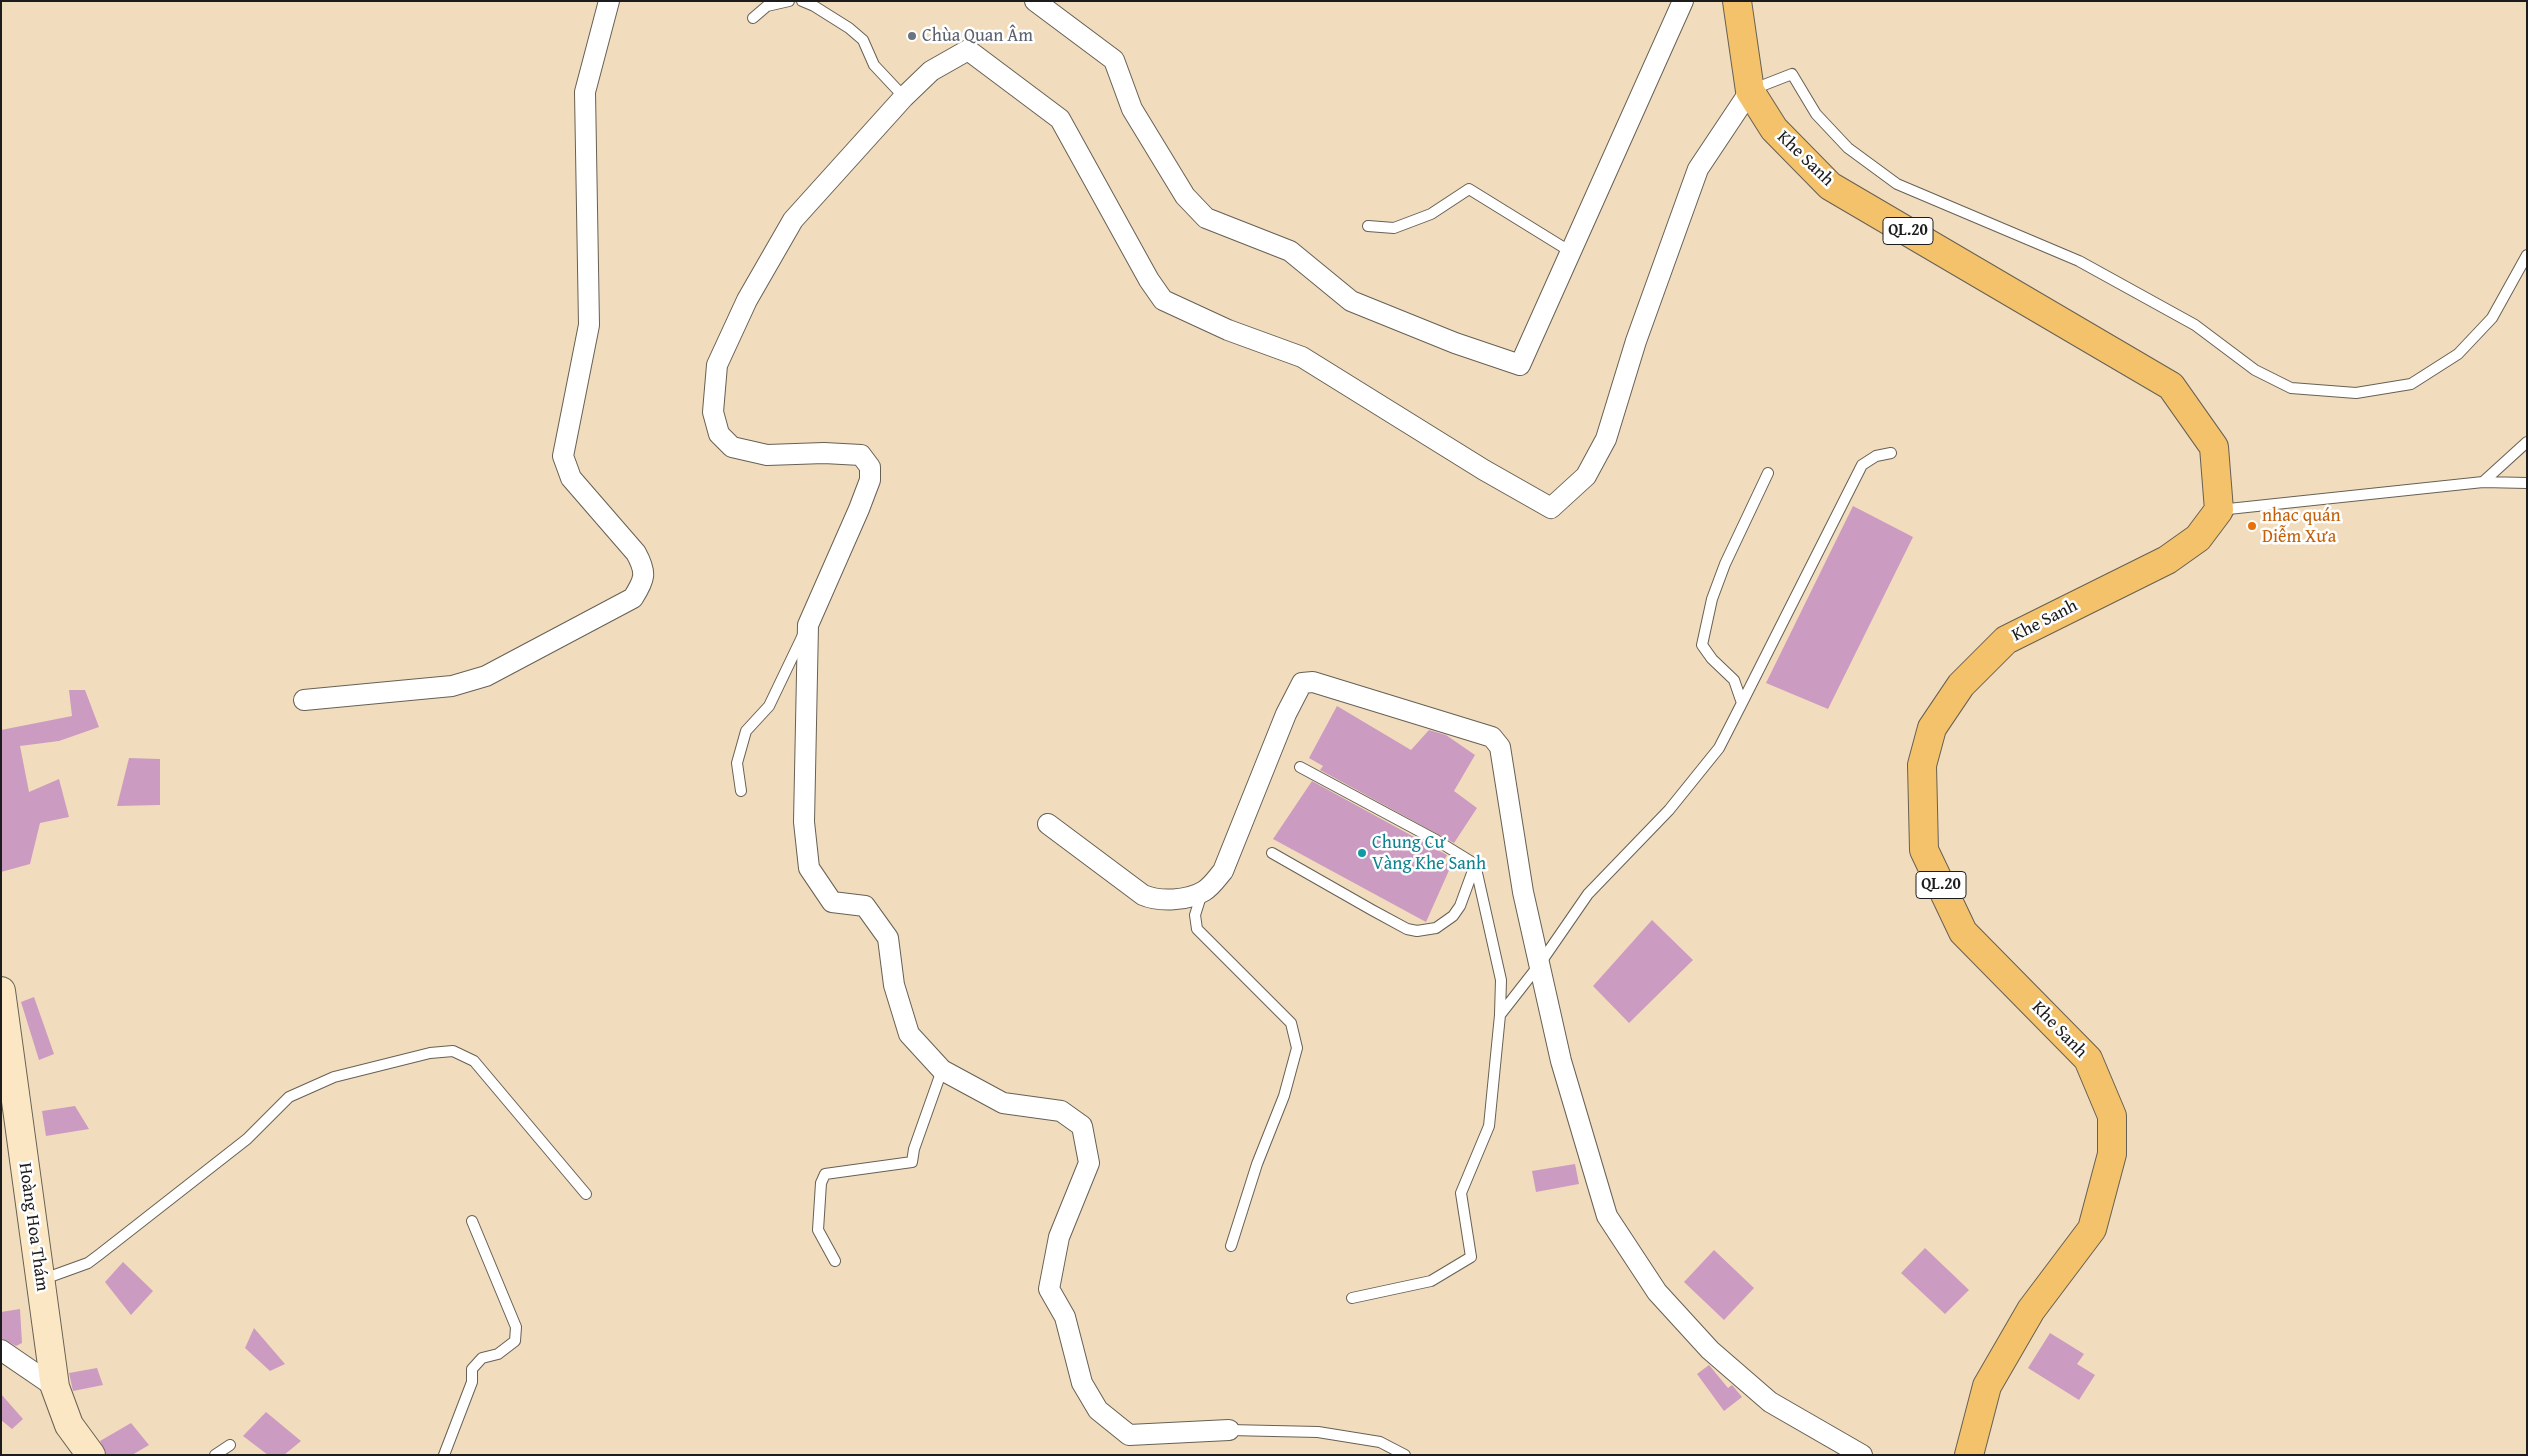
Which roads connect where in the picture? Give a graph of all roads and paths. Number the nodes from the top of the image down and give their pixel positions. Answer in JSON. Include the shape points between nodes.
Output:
{"nodes":[{"id":1,"x":609,"y":1,"type":"edge"},
{"id":2,"x":789,"y":1,"type":"edge"},
{"id":3,"x":802,"y":1,"type":"edge"},
{"id":4,"x":1035,"y":1,"type":"edge"},
{"id":5,"x":1683,"y":1,"type":"edge"},
{"id":6,"x":1737,"y":1,"type":"edge"},
{"id":7,"x":753,"y":18,"type":"dead end"},
{"id":8,"x":1750,"y":91,"type":"junction"},
{"id":9,"x":904,"y":97,"type":"junction"},
{"id":10,"x":1368,"y":226,"type":"dead end"},
{"id":11,"x":1571,"y":252,"type":"junction"},
{"id":12,"x":2527,"y":256,"type":"edge"},
{"id":13,"x":2527,"y":442,"type":"edge"},
{"id":14,"x":1892,"y":453,"type":"dead end"},
{"id":15,"x":1768,"y":472,"type":"dead end"},
{"id":16,"x":2483,"y":482,"type":"junction"},
{"id":17,"x":2527,"y":484,"type":"edge"},
{"id":18,"x":2219,"y":510,"type":"junction"},
{"id":19,"x":808,"y":625,"type":"junction"},
{"id":20,"x":304,"y":700,"type":"dead end"},
{"id":21,"x":1742,"y":703,"type":"junction"},
{"id":22,"x":1300,"y":767,"type":"dead end"},
{"id":23,"x":741,"y":791,"type":"dead end"},
{"id":24,"x":1048,"y":824,"type":"dead end"},
{"id":25,"x":1272,"y":853,"type":"dead end"},
{"id":26,"x":1475,"y":864,"type":"junction"},
{"id":27,"x":1202,"y":892,"type":"junction"},
{"id":28,"x":1539,"y":964,"type":"junction"},
{"id":29,"x":1,"y":991,"type":"edge"},
{"id":30,"x":1500,"y":1015,"type":"junction"},
{"id":31,"x":942,"y":1070,"type":"junction"},
{"id":32,"x":586,"y":1194,"type":"dead end"},
{"id":33,"x":472,"y":1221,"type":"dead end"},
{"id":34,"x":1231,"y":1246,"type":"dead end"},
{"id":35,"x":835,"y":1261,"type":"dead end"},
{"id":36,"x":40,"y":1281,"type":"junction"},
{"id":37,"x":1352,"y":1298,"type":"dead end"},
{"id":38,"x":1,"y":1350,"type":"edge"},
{"id":39,"x":55,"y":1387,"type":"junction"},
{"id":40,"x":1229,"y":1430,"type":"joint"},
{"id":41,"x":230,"y":1445,"type":"dead end"},
{"id":42,"x":91,"y":1455,"type":"edge"},
{"id":43,"x":216,"y":1455,"type":"edge"},
{"id":44,"x":444,"y":1455,"type":"edge"},
{"id":45,"x":1405,"y":1455,"type":"edge"},
{"id":46,"x":1862,"y":1455,"type":"edge"},
{"id":47,"x":1969,"y":1455,"type":"edge"}],
"edges":[{"from":1,"to":20,"type":"street","via":[[585,92],[589,324],[563,456],[571,478],[636,553],[643,566],[643,582],[633,598],[486,676],[452,686]]},
{"from":2,"to":7,"type":"lane","via":[[767,6]]},
{"from":3,"to":9,"type":"lane","via":[[849,28],[863,40],[874,66]]},
{"from":4,"to":11,"type":"street","via":[[1114,60],[1132,109],[1185,196],[1206,218],[1290,251],[1351,301],[1520,365]]},
{"from":5,"to":11,"type":"street"},
{"from":6,"to":8,"type":"highway","name":"Khe Sanh","number":"QL.20"},
{"from":8,"to":9,"type":"street","via":[[1698,170],[1636,341],[1606,439],[1586,476],[1551,508],[1302,357],[1228,330],[1163,300],[1148,280],[1060,119],[968,50],[931,71]]},
{"from":8,"to":12,"type":"lane","via":[[1792,74],[1816,114],[1848,148],[1897,184],[2079,261],[2194,325],[2254,370],[2292,388],[2356,393],[2411,384],[2458,354],[2492,318]]},
{"from":8,"to":18,"type":"highway","name":"Khe Sanh","number":"QL.20","via":[[1774,129],[1830,186],[2171,386],[2214,447]]},
{"from":9,"to":19,"type":"street","via":[[793,220],[747,300],[717,365],[713,412],[720,434],[732,447],[767,455],[861,455],[870,467],[870,480],[859,509]]},
{"from":10,"to":11,"type":"lane","via":[[1394,228],[1431,214],[1470,189]]},
{"from":13,"to":16,"type":"lane"},
{"from":14,"to":21,"type":"lane","via":[[1876,456],[1862,465]]},
{"from":15,"to":21,"type":"lane","via":[[1725,564],[1712,599],[1702,645],[1734,680]]},
{"from":16,"to":17,"type":"lane"},
{"from":16,"to":18,"type":"lane"},
{"from":18,"to":47,"type":"highway","name":"Khe Sanh","number":"QL.20","via":[[2198,538],[2167,560],[2006,640],[1961,685],[1932,728],[1922,765],[1924,850],[1963,932],[2088,1059],[2112,1116],[2112,1154],[2092,1229],[2031,1310],[1987,1386]]},
{"from":19,"to":23,"type":"lane","via":[[769,706],[746,731],[737,763]]},
{"from":19,"to":31,"type":"street","via":[[804,822],[809,868],[832,902],[865,906],[888,938],[894,985],[909,1034]]},
{"from":21,"to":28,"type":"lane","via":[[1713,756],[1669,810],[1588,894]]},
{"from":22,"to":26,"type":"lane"},
{"from":24,"to":27,"type":"street","via":[[1151,898],[1169,899]]},
{"from":25,"to":26,"type":"lane","via":[[1407,929],[1417,931],[1436,928],[1453,916],[1460,906]]},
{"from":26,"to":30,"type":"lane","via":[[1501,980]]},
{"from":27,"to":28,"type":"street","via":[[1223,872],[1296,693],[1302,682],[1313,682],[1492,736],[1500,748],[1523,892]]},
{"from":27,"to":34,"type":"lane","via":[[1195,915],[1198,929],[1291,1023],[1297,1048],[1284,1096],[1257,1164]]},
{"from":28,"to":30,"type":"lane"},
{"from":28,"to":46,"type":"street","via":[[1561,1061],[1612,1224],[1657,1292],[1710,1350],[1770,1402]]},
{"from":29,"to":36,"type":"street","name":"Hoàng Hoa Thám"},
{"from":30,"to":37,"type":"lane","via":[[1489,1126],[1461,1193],[1471,1257],[1431,1281]]},
{"from":31,"to":35,"type":"lane","via":[[912,1162],[825,1174],[821,1183],[818,1230]]},
{"from":31,"to":40,"type":"street","via":[[1003,1103],[1061,1111],[1082,1126],[1088,1163],[1059,1237],[1049,1289],[1065,1317],[1082,1382],[1098,1410],[1128,1435]]},
{"from":32,"to":36,"type":"lane","via":[[474,1061],[452,1051],[430,1053],[334,1077],[289,1096],[247,1138],[88,1263]]},
{"from":33,"to":44,"type":"lane","via":[[516,1327],[515,1341],[498,1354],[482,1358],[472,1369],[472,1382]]},
{"from":36,"to":39,"type":"street","name":"Hoàng Hoa Thám"},
{"from":38,"to":39,"type":"street"},
{"from":39,"to":42,"type":"street","name":"Hoàng Hoa Thám","via":[[70,1425]]},
{"from":40,"to":45,"type":"lane","via":[[1318,1432],[1380,1442]]},
{"from":41,"to":43,"type":"lane"}]}
